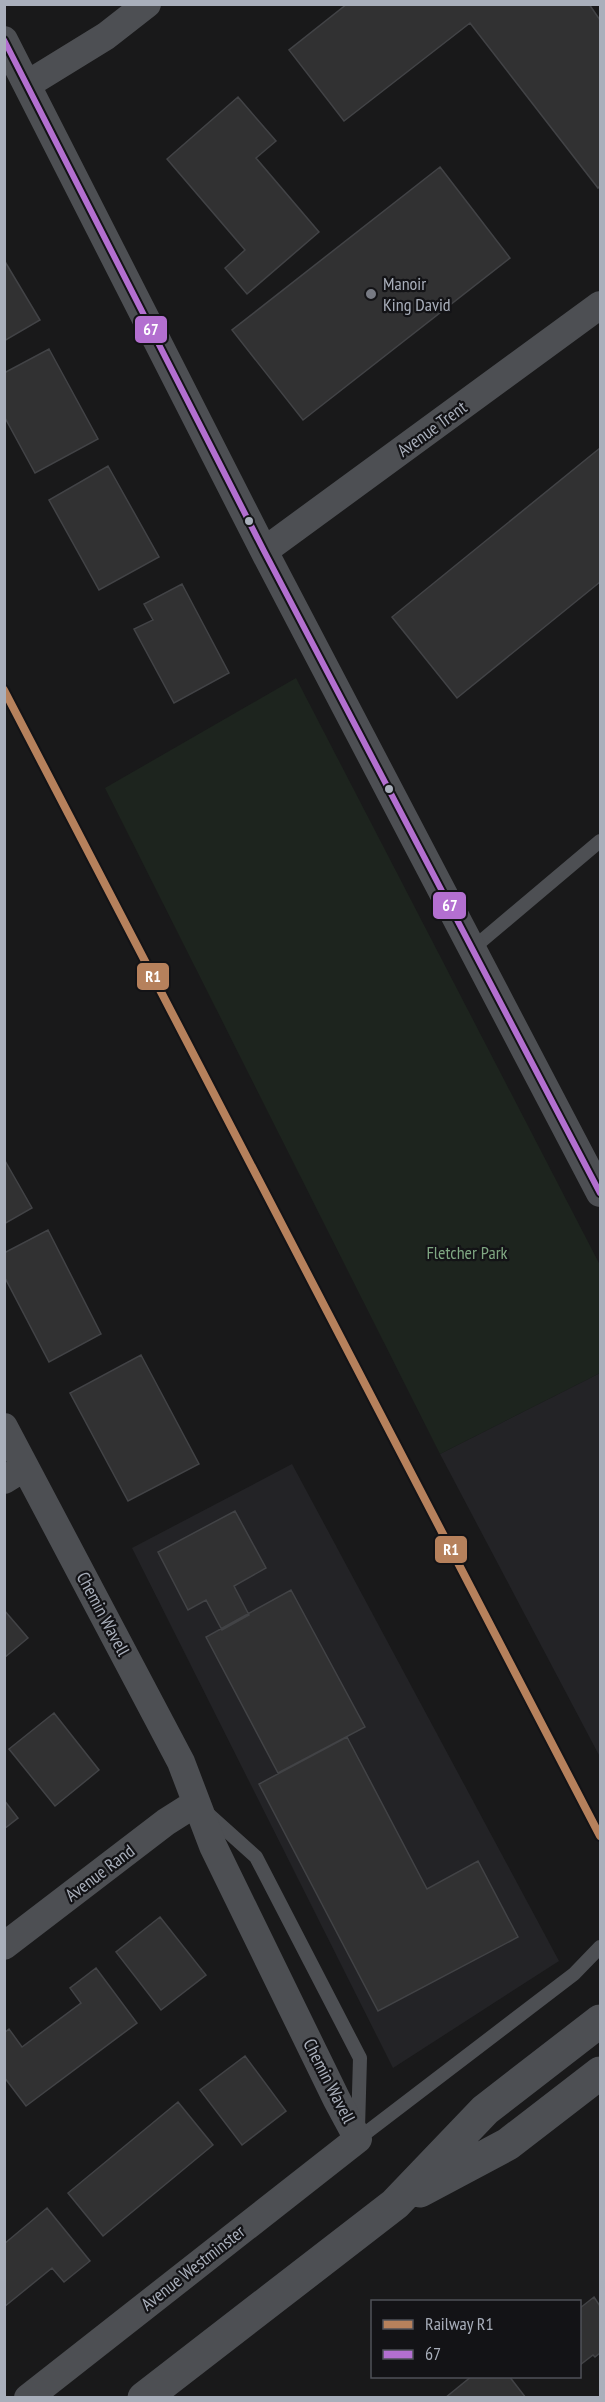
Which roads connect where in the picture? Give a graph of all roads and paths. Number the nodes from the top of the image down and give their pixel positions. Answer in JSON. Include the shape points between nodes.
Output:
{"nodes":[{"id":1,"x":147,"y":4,"type":"edge"},
{"id":2,"x":4,"y":40,"type":"edge"},
{"id":3,"x":28,"y":84,"type":"junction"},
{"id":4,"x":600,"y":305,"type":"edge"},
{"id":5,"x":264,"y":551,"type":"junction"},
{"id":6,"x":600,"y":841,"type":"edge"},
{"id":7,"x":472,"y":948,"type":"junction"},
{"id":8,"x":600,"y":1193,"type":"edge"},
{"id":9,"x":4,"y":1427,"type":"edge"},
{"id":10,"x":15,"y":1474,"type":"edge"},
{"id":11,"x":196,"y":1803,"type":"junction"},
{"id":12,"x":4,"y":1946,"type":"edge"},
{"id":13,"x":600,"y":1947,"type":"edge"},
{"id":14,"x":600,"y":2021,"type":"edge"},
{"id":15,"x":600,"y":2073,"type":"edge"},
{"id":16,"x":358,"y":2139,"type":"junction"},
{"id":17,"x":395,"y":2204,"type":"junction"},
{"id":18,"x":28,"y":2397,"type":"edge"},
{"id":19,"x":144,"y":2397,"type":"edge"}],
"edges":[{"from":1,"to":3,"type":"street","via":[[106,36]]},
{"from":2,"to":3,"type":"street"},
{"from":3,"to":5,"type":"street"},
{"from":4,"to":5,"type":"street","name":"Avenue Trent"},
{"from":5,"to":7,"type":"street"},
{"from":6,"to":7,"type":"lane"},
{"from":7,"to":8,"type":"street"},
{"from":9,"to":10,"type":"street","name":"Chemin Wavell"},
{"from":10,"to":11,"type":"street","name":"Chemin Wavell","via":[[181,1762]]},
{"from":11,"to":12,"type":"street","name":"Avenue Rand"},
{"from":11,"to":16,"type":"street","name":"Chemin Wavell"},
{"from":11,"to":16,"type":"lane","name":"Chemin Wavell","via":[[256,1857],[360,2058]]},
{"from":13,"to":16,"type":"lane","via":[[574,1974]]},
{"from":14,"to":17,"type":"street","via":[[485,2110]]},
{"from":15,"to":17,"type":"street","via":[[508,2144]]},
{"from":16,"to":18,"type":"street","name":"Avenue Westminster"},
{"from":17,"to":19,"type":"street"}]}
